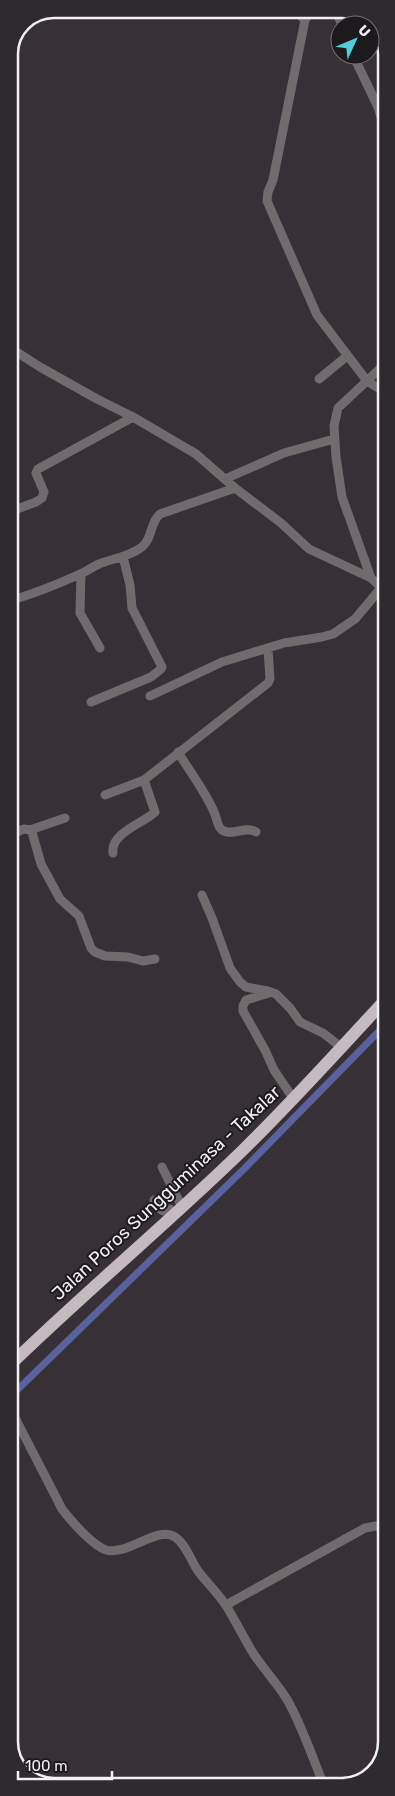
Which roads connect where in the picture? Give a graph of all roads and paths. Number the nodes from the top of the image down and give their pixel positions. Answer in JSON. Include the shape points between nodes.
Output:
{"nodes":[{"id":1,"x":304,"y":20,"type":"edge"},
{"id":2,"x":358,"y":65,"type":"edge"},
{"id":3,"x":378,"y":107,"type":"edge"},
{"id":4,"x":17,"y":352,"type":"edge"},
{"id":5,"x":347,"y":356,"type":"junction"},
{"id":6,"x":378,"y":371,"type":"edge"},
{"id":7,"x":319,"y":378,"type":"dead end"},
{"id":8,"x":367,"y":381,"type":"junction"},
{"id":9,"x":378,"y":388,"type":"edge"},
{"id":10,"x":133,"y":417,"type":"junction"},
{"id":11,"x":334,"y":439,"type":"junction"},
{"id":12,"x":225,"y":479,"type":"junction"},
{"id":13,"x":235,"y":488,"type":"junction"},
{"id":14,"x":17,"y":509,"type":"edge"},
{"id":15,"x":123,"y":558,"type":"junction"},
{"id":16,"x":81,"y":574,"type":"junction"},
{"id":17,"x":371,"y":578,"type":"junction"},
{"id":18,"x":378,"y":585,"type":"edge"},
{"id":19,"x":378,"y":595,"type":"edge"},
{"id":20,"x":17,"y":598,"type":"edge"},
{"id":21,"x":100,"y":648,"type":"dead end"},
{"id":22,"x":268,"y":649,"type":"junction"},
{"id":23,"x":150,"y":696,"type":"dead end"},
{"id":24,"x":91,"y":702,"type":"dead end"},
{"id":25,"x":178,"y":752,"type":"junction"},
{"id":26,"x":144,"y":780,"type":"junction"},
{"id":27,"x":104,"y":795,"type":"dead end"},
{"id":28,"x":65,"y":818,"type":"dead end"},
{"id":29,"x":30,"y":830,"type":"junction"},
{"id":30,"x":17,"y":832,"type":"edge"},
{"id":31,"x":256,"y":832,"type":"dead end"},
{"id":32,"x":113,"y":853,"type":"dead end"},
{"id":33,"x":202,"y":895,"type":"dead end"},
{"id":34,"x":155,"y":960,"type":"dead end"},
{"id":35,"x":272,"y":992,"type":"junction"},
{"id":36,"x":378,"y":1008,"type":"edge"},
{"id":37,"x":341,"y":1047,"type":"junction"},
{"id":38,"x":293,"y":1098,"type":"junction"},
{"id":39,"x":162,"y":1167,"type":"dead end"},
{"id":40,"x":154,"y":1200,"type":"dead end"},
{"id":41,"x":178,"y":1210,"type":"junction"},
{"id":42,"x":17,"y":1358,"type":"edge"},
{"id":43,"x":17,"y":1421,"type":"edge"},
{"id":44,"x":378,"y":1527,"type":"edge"},
{"id":45,"x":226,"y":1605,"type":"junction"},
{"id":46,"x":321,"y":1778,"type":"edge"}],
"edges":[{"from":1,"to":5,"type":"street","via":[[267,201],[313,308]]},
{"from":2,"to":3,"type":"street"},
{"from":4,"to":10,"type":"street","via":[[72,386]]},
{"from":5,"to":7,"type":"street"},
{"from":5,"to":8,"type":"street"},
{"from":6,"to":8,"type":"street"},
{"from":8,"to":9,"type":"street"},
{"from":8,"to":11,"type":"street","via":[[338,408]]},
{"from":10,"to":12,"type":"street","via":[[196,454]]},
{"from":10,"to":14,"type":"street","via":[[38,468],[36,473],[44,492],[42,498]]},
{"from":11,"to":12,"type":"street","via":[[284,453]]},
{"from":11,"to":17,"type":"street","via":[[342,498]]},
{"from":12,"to":13,"type":"street"},
{"from":13,"to":15,"type":"street","via":[[160,514],[143,546]]},
{"from":13,"to":17,"type":"street","via":[[309,549]]},
{"from":15,"to":16,"type":"street","via":[[100,564]]},
{"from":15,"to":24,"type":"street","via":[[130,586],[130,603],[162,667],[151,677]]},
{"from":16,"to":20,"type":"street"},
{"from":16,"to":21,"type":"street","via":[[80,613]]},
{"from":17,"to":18,"type":"street"},
{"from":19,"to":22,"type":"street","via":[[355,619],[333,634]]},
{"from":22,"to":23,"type":"street","via":[[214,665]]},
{"from":22,"to":25,"type":"street","via":[[268,682]]},
{"from":25,"to":26,"type":"street"},
{"from":25,"to":31,"type":"street","via":[[214,812],[220,829]]},
{"from":26,"to":27,"type":"street"},
{"from":26,"to":32,"type":"street","via":[[155,812],[117,839]]},
{"from":28,"to":29,"type":"street"},
{"from":29,"to":30,"type":"street"},
{"from":29,"to":34,"type":"street","via":[[41,864],[60,899],[79,916],[91,948],[106,956],[146,962]]},
{"from":33,"to":35,"type":"street","via":[[235,976],[246,987]]},
{"from":35,"to":37,"type":"street","via":[[300,1022],[323,1033]]},
{"from":35,"to":38,"type":"street","via":[[246,1000],[243,1011],[274,1070]]},
{"from":36,"to":37,"type":"highway","name":"Jalan Poros Sungguminasa - Takalar"},
{"from":37,"to":38,"type":"highway","name":"Jalan Poros Sungguminasa - Takalar"},
{"from":38,"to":41,"type":"highway","name":"Jalan Poros Sungguminasa - Takalar"},
{"from":39,"to":41,"type":"street"},
{"from":40,"to":41,"type":"street","via":[[163,1211]]},
{"from":41,"to":42,"type":"highway","name":"Jalan Poros Sungguminasa - Takalar"},
{"from":43,"to":45,"type":"street","via":[[62,1508],[93,1542],[106,1550],[116,1551],[158,1536],[174,1536]]},
{"from":44,"to":45,"type":"street","via":[[365,1528]]},
{"from":45,"to":46,"type":"street","via":[[253,1653],[298,1720]]}]}
